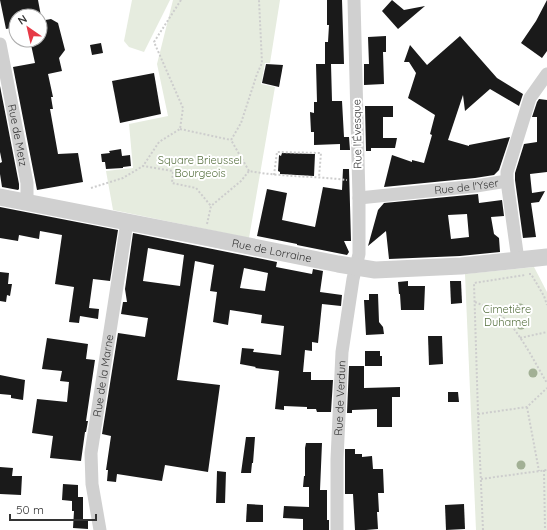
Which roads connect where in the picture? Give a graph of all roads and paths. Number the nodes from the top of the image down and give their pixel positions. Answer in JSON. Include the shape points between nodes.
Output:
{"nodes":[{"id":1,"x":181,"y":0,"type":"edge"},
{"id":2,"x":259,"y":0,"type":"edge"},
{"id":3,"x":354,"y":0,"type":"edge"},
{"id":4,"x":0,"y":44,"type":"edge"},
{"id":5,"x":547,"y":74,"type":"edge"},
{"id":6,"x":180,"y":129,"type":"junction"},
{"id":7,"x":230,"y":140,"type":"junction"},
{"id":8,"x":143,"y":166,"type":"junction"},
{"id":9,"x":249,"y":171,"type":"junction"},
{"id":10,"x":274,"y":175,"type":"junction"},
{"id":11,"x":319,"y":178,"type":"junction"},
{"id":12,"x":507,"y":181,"type":"junction"},
{"id":13,"x":359,"y":182,"type":"junction"},
{"id":14,"x":91,"y":188,"type":"dead end"},
{"id":15,"x":0,"y":197,"type":"edge"},
{"id":16,"x":359,"y":198,"type":"junction"},
{"id":17,"x":27,"y":203,"type":"junction"},
{"id":18,"x":211,"y":206,"type":"junction"},
{"id":19,"x":127,"y":222,"type":"junction"},
{"id":20,"x":204,"y":237,"type":"junction"},
{"id":21,"x":547,"y":257,"type":"edge"},
{"id":22,"x":518,"y":260,"type":"junction"},
{"id":23,"x":356,"y":267,"type":"junction"},
{"id":24,"x":475,"y":302,"type":"junction"},
{"id":25,"x":547,"y":305,"type":"edge"},
{"id":26,"x":547,"y":332,"type":"edge"},
{"id":27,"x":520,"y":338,"type":"junction"},
{"id":28,"x":547,"y":383,"type":"edge"},
{"id":29,"x":547,"y":388,"type":"edge"},
{"id":30,"x":528,"y":407,"type":"junction"},
{"id":31,"x":478,"y":414,"type":"junction"},
{"id":32,"x":545,"y":470,"type":"edge"},
{"id":33,"x":539,"y":471,"type":"junction"},
{"id":34,"x":481,"y":479,"type":"junction"},
{"id":35,"x":100,"y":530,"type":"edge"},
{"id":36,"x":337,"y":530,"type":"edge"},
{"id":37,"x":483,"y":530,"type":"edge"},
{"id":38,"x":545,"y":530,"type":"edge"}],
"edges":[{"from":1,"to":6,"type":"path","via":[[154,42],[182,108]]},
{"from":2,"to":7,"type":"path","via":[[262,63],[241,123]]},
{"from":3,"to":13,"type":"street","name":"Rue l'Évesque"},
{"from":4,"to":17,"type":"street","name":"Rue de Metz","via":[[27,184]]},
{"from":5,"to":12,"type":"street","name":"Rue de l'Yser","via":[[530,98],[507,172]]},
{"from":6,"to":7,"type":"path"},
{"from":6,"to":8,"type":"path","via":[[159,142]]},
{"from":7,"to":9,"type":"path"},
{"from":8,"to":14,"type":"path","via":[[123,178]]},
{"from":8,"to":18,"type":"path","via":[[173,171],[172,183],[196,188]]},
{"from":9,"to":10,"type":"path"},
{"from":9,"to":18,"type":"path"},
{"from":10,"to":11,"type":"path"},
{"from":10,"to":11,"type":"path","via":[[277,152],[321,154]]},
{"from":11,"to":13,"type":"path"},
{"from":12,"to":16,"type":"street","name":"Rue de l'Yser"},
{"from":12,"to":22,"type":"street"},
{"from":13,"to":16,"type":"street","name":"Rue l'Évesque"},
{"from":15,"to":17,"type":"street","name":"Rue de Lorraine"},
{"from":16,"to":23,"type":"street","name":"Rue l'Évesque","via":[[359,254]]},
{"from":17,"to":19,"type":"street","name":"Rue de Lorraine"},
{"from":18,"to":20,"type":"path"},
{"from":19,"to":20,"type":"street","name":"Rue de Lorraine"},
{"from":19,"to":35,"type":"street","name":"Rue de la Marne","via":[[91,453],[92,484]]},
{"from":20,"to":23,"type":"street","name":"Rue de Lorraine"},
{"from":21,"to":22,"type":"street","name":"Rue de Lorraine"},
{"from":22,"to":23,"type":"street","name":"Rue de Lorraine","via":[[461,266],[375,270]]},
{"from":23,"to":36,"type":"street","name":"Rue de Verdun","via":[[342,352]]},
{"from":24,"to":25,"type":"path","via":[[474,283],[531,274]]},
{"from":24,"to":27,"type":"path","via":[[508,322]]},
{"from":24,"to":31,"type":"path"},
{"from":26,"to":27,"type":"path"},
{"from":27,"to":28,"type":"path"},
{"from":29,"to":30,"type":"path"},
{"from":30,"to":31,"type":"path"},
{"from":30,"to":33,"type":"path"},
{"from":31,"to":34,"type":"path"},
{"from":32,"to":33,"type":"path"},
{"from":32,"to":38,"type":"path"},
{"from":33,"to":34,"type":"path"},
{"from":34,"to":37,"type":"path"}]}
